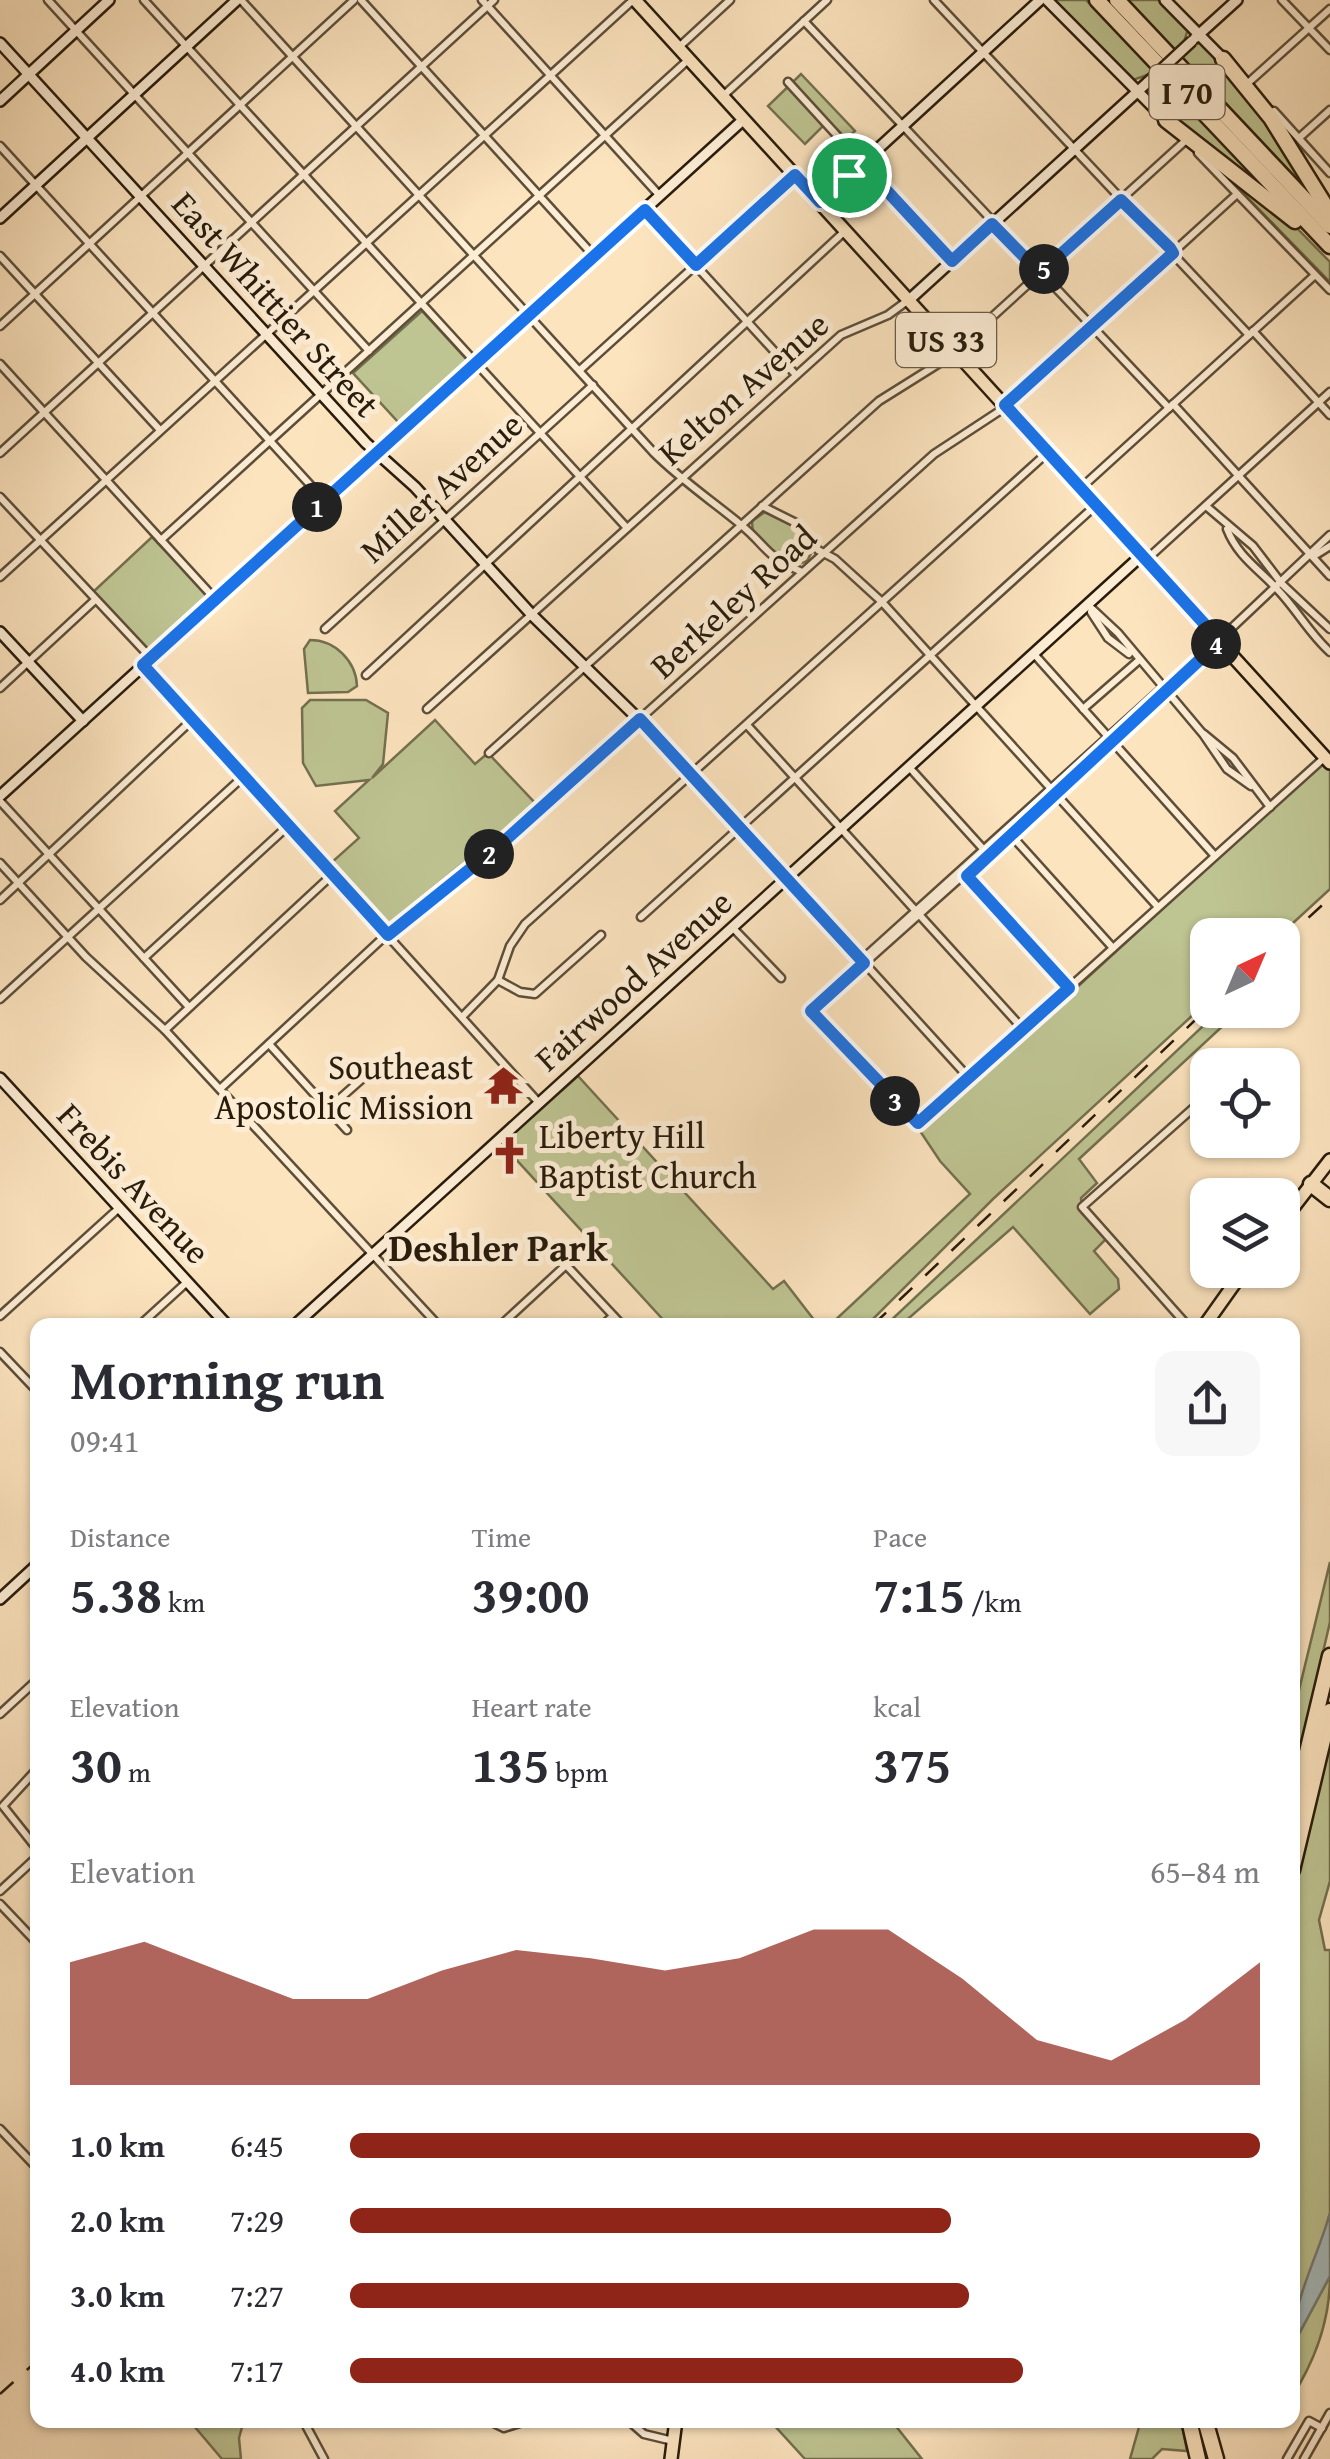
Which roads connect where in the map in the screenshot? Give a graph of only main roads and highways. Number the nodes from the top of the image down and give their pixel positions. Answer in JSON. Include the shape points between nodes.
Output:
{"nodes":[{"id":1,"x":634,"y":0,"type":"edge"},
{"id":2,"x":1097,"y":0,"type":"edge"},
{"id":3,"x":1116,"y":0,"type":"edge"},
{"id":4,"x":1223,"y":60,"type":"road end"},
{"id":5,"x":1166,"y":120,"type":"road end"},
{"id":6,"x":1330,"y":213,"type":"edge"},
{"id":7,"x":1330,"y":226,"type":"edge"},
{"id":8,"x":1330,"y":250,"type":"edge"},
{"id":9,"x":1327,"y":760,"type":"edge"},
{"id":10,"x":1330,"y":1160,"type":"edge"},
{"id":11,"x":1311,"y":1184,"type":"junction"},
{"id":12,"x":1330,"y":1195,"type":"edge"},
{"id":13,"x":1300,"y":1198,"type":"edge"},
{"id":14,"x":1231,"y":1288,"type":"edge"},
{"id":15,"x":1210,"y":1318,"type":"edge"},
{"id":16,"x":1330,"y":1656,"type":"edge"},
{"id":17,"x":1330,"y":1710,"type":"edge"},
{"id":18,"x":1300,"y":1782,"type":"edge"},
{"id":19,"x":1300,"y":1836,"type":"edge"},
{"id":20,"x":675,"y":2428,"type":"edge"},
{"id":21,"x":1190,"y":2428,"type":"edge"},
{"id":22,"x":1208,"y":2428,"type":"edge"},
{"id":23,"x":671,"y":2459,"type":"edge"},
{"id":24,"x":1198,"y":2459,"type":"edge"},
{"id":25,"x":1216,"y":2459,"type":"edge"}],
"edges":[{"from":1,"to":9,"type":"main road","number":"US 33"},
{"from":2,"to":8,"type":"highway","number":"I 70"},
{"from":3,"to":7,"type":"highway","number":"I 70"},
{"from":4,"to":6,"type":"highway","via":[[1272,118]]},
{"from":5,"to":8,"type":"highway"},
{"from":10,"to":11,"type":"main road"},
{"from":11,"to":12,"type":"highway"},
{"from":11,"to":13,"type":"main road"},
{"from":14,"to":15,"type":"main road"},
{"from":16,"to":18,"type":"highway"},
{"from":17,"to":19,"type":"highway"},
{"from":20,"to":23,"type":"main road"},
{"from":21,"to":24,"type":"highway"},
{"from":22,"to":25,"type":"highway"}]}
